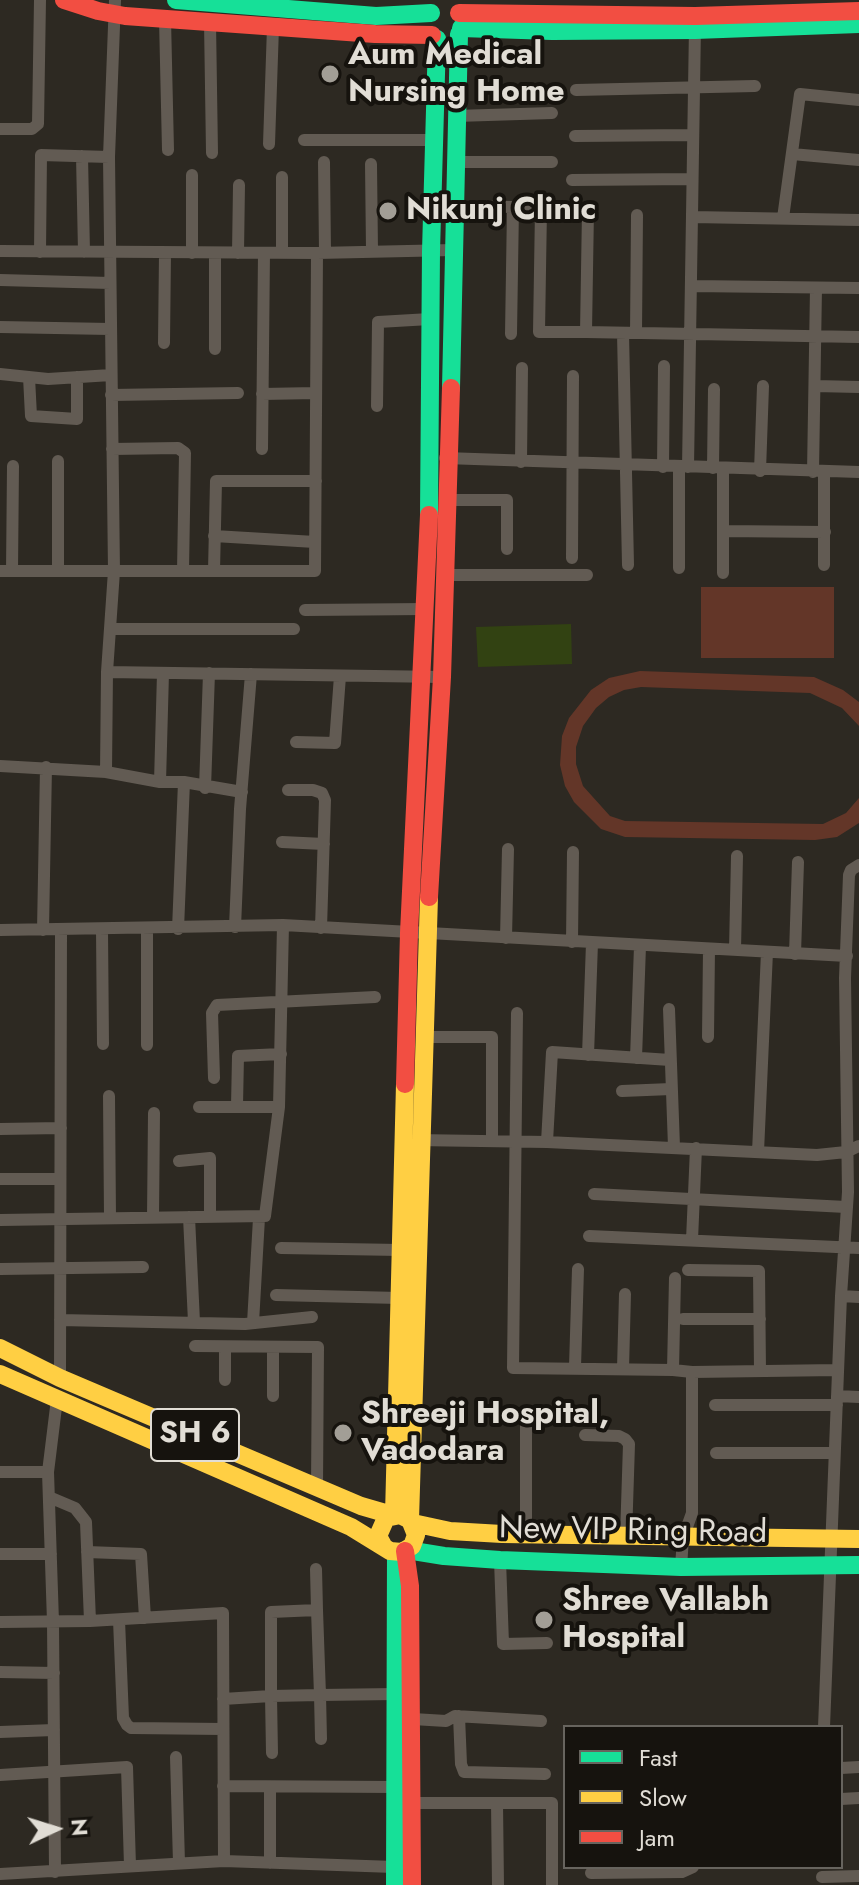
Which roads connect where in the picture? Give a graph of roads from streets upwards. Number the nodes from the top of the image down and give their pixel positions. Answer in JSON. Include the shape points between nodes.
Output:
{"nodes":[{"id":1,"x":40,"y":0,"type":"edge"},
{"id":2,"x":64,"y":0,"type":"edge"},
{"id":3,"x":176,"y":0,"type":"edge"},
{"id":4,"x":222,"y":2,"type":"edge"},
{"id":5,"x":269,"y":4,"type":"edge"},
{"id":6,"x":808,"y":6,"type":"edge"},
{"id":7,"x":115,"y":7,"type":"edge"},
{"id":8,"x":435,"y":7,"type":"edge"},
{"id":9,"x":859,"y":11,"type":"edge"},
{"id":10,"x":459,"y":17,"type":"edge"},
{"id":11,"x":165,"y":19,"type":"junction"},
{"id":12,"x":210,"y":22,"type":"junction"},
{"id":13,"x":695,"y":23,"type":"junction"},
{"id":14,"x":859,"y":24,"type":"edge"},
{"id":15,"x":273,"y":27,"type":"junction"},
{"id":16,"x":435,"y":37,"type":"junction"},
{"id":17,"x":755,"y":86,"type":"dead end"},
{"id":18,"x":694,"y":88,"type":"junction"},
{"id":19,"x":576,"y":90,"type":"dead end"},
{"id":20,"x":859,"y":100,"type":"edge"},
{"id":21,"x":552,"y":113,"type":"dead end"},
{"id":22,"x":456,"y":116,"type":"junction"},
{"id":23,"x":0,"y":129,"type":"edge"},
{"id":24,"x":693,"y":135,"type":"junction"},
{"id":25,"x":575,"y":136,"type":"dead end"},
{"id":26,"x":304,"y":140,"type":"dead end"},
{"id":27,"x":433,"y":140,"type":"junction"},
{"id":28,"x":269,"y":144,"type":"dead end"},
{"id":29,"x":168,"y":150,"type":"dead end"},
{"id":30,"x":212,"y":153,"type":"dead end"},
{"id":31,"x":792,"y":154,"type":"junction"},
{"id":32,"x":82,"y":156,"type":"junction"},
{"id":33,"x":109,"y":157,"type":"junction"},
{"id":34,"x":859,"y":160,"type":"edge"},
{"id":35,"x":324,"y":162,"type":"dead end"},
{"id":36,"x":455,"y":162,"type":"junction"},
{"id":37,"x":552,"y":162,"type":"dead end"},
{"id":38,"x":371,"y":164,"type":"dead end"},
{"id":39,"x":192,"y":175,"type":"dead end"},
{"id":40,"x":282,"y":177,"type":"dead end"},
{"id":41,"x":692,"y":179,"type":"junction"},
{"id":42,"x":572,"y":180,"type":"dead end"},
{"id":43,"x":239,"y":185,"type":"dead end"},
{"id":44,"x":454,"y":206,"type":"junction"},
{"id":45,"x":513,"y":207,"type":"junction"},
{"id":46,"x":588,"y":210,"type":"dead end"},
{"id":47,"x":637,"y":215,"type":"dead end"},
{"id":48,"x":692,"y":217,"type":"junction"},
{"id":49,"x":783,"y":218,"type":"junction"},
{"id":50,"x":859,"y":220,"type":"edge"},
{"id":51,"x":453,"y":250,"type":"junction"},
{"id":52,"x":0,"y":251,"type":"edge"},
{"id":53,"x":372,"y":251,"type":"junction"},
{"id":54,"x":431,"y":251,"type":"junction"},
{"id":55,"x":40,"y":252,"type":"junction"},
{"id":56,"x":84,"y":252,"type":"junction"},
{"id":57,"x":109,"y":253,"type":"junction"},
{"id":58,"x":165,"y":253,"type":"junction"},
{"id":59,"x":192,"y":253,"type":"junction"},
{"id":60,"x":215,"y":253,"type":"junction"},
{"id":61,"x":238,"y":253,"type":"junction"},
{"id":62,"x":264,"y":253,"type":"junction"},
{"id":63,"x":282,"y":253,"type":"junction"},
{"id":64,"x":321,"y":253,"type":"junction"},
{"id":65,"x":0,"y":280,"type":"edge"},
{"id":66,"x":110,"y":283,"type":"junction"},
{"id":67,"x":691,"y":286,"type":"junction"},
{"id":68,"x":816,"y":288,"type":"junction"},
{"id":69,"x":859,"y":288,"type":"edge"},
{"id":70,"x":430,"y":319,"type":"junction"},
{"id":71,"x":0,"y":327,"type":"edge"},
{"id":72,"x":110,"y":329,"type":"junction"},
{"id":73,"x":586,"y":332,"type":"junction"},
{"id":74,"x":629,"y":333,"type":"junction"},
{"id":75,"x":511,"y":334,"type":"dead end"},
{"id":76,"x":690,"y":335,"type":"junction"},
{"id":77,"x":816,"y":336,"type":"junction"},
{"id":78,"x":859,"y":337,"type":"edge"},
{"id":79,"x":164,"y":343,"type":"dead end"},
{"id":80,"x":215,"y":349,"type":"dead end"},
{"id":81,"x":664,"y":366,"type":"dead end"},
{"id":82,"x":522,"y":368,"type":"dead end"},
{"id":83,"x":0,"y":374,"type":"edge"},
{"id":84,"x":111,"y":375,"type":"junction"},
{"id":85,"x":573,"y":376,"type":"dead end"},
{"id":86,"x":29,"y":377,"type":"junction"},
{"id":87,"x":77,"y":377,"type":"junction"},
{"id":88,"x":763,"y":386,"type":"dead end"},
{"id":89,"x":815,"y":386,"type":"junction"},
{"id":90,"x":859,"y":387,"type":"edge"},
{"id":91,"x":714,"y":389,"type":"dead end"},
{"id":92,"x":238,"y":393,"type":"dead end"},
{"id":93,"x":316,"y":393,"type":"junction"},
{"id":94,"x":262,"y":394,"type":"junction"},
{"id":95,"x":111,"y":395,"type":"junction"},
{"id":96,"x":377,"y":406,"type":"dead end"},
{"id":97,"x":112,"y":449,"type":"junction"},
{"id":98,"x":262,"y":449,"type":"dead end"},
{"id":99,"x":430,"y":458,"type":"junction"},
{"id":100,"x":449,"y":458,"type":"junction"},
{"id":101,"x":58,"y":461,"type":"dead end"},
{"id":102,"x":521,"y":462,"type":"junction"},
{"id":103,"x":572,"y":463,"type":"junction"},
{"id":104,"x":13,"y":466,"type":"dead end"},
{"id":105,"x":628,"y":466,"type":"junction"},
{"id":106,"x":663,"y":467,"type":"junction"},
{"id":107,"x":683,"y":467,"type":"junction"},
{"id":108,"x":718,"y":468,"type":"junction"},
{"id":109,"x":760,"y":471,"type":"junction"},
{"id":110,"x":819,"y":472,"type":"junction"},
{"id":111,"x":859,"y":472,"type":"edge"},
{"id":112,"x":316,"y":481,"type":"junction"},
{"id":113,"x":448,"y":500,"type":"junction"},
{"id":114,"x":723,"y":531,"type":"junction"},
{"id":115,"x":825,"y":532,"type":"junction"},
{"id":116,"x":214,"y":536,"type":"junction"},
{"id":117,"x":315,"y":542,"type":"junction"},
{"id":118,"x":507,"y":549,"type":"dead end"},
{"id":119,"x":572,"y":558,"type":"dead end"},
{"id":120,"x":628,"y":565,"type":"dead end"},
{"id":121,"x":824,"y":565,"type":"dead end"},
{"id":122,"x":679,"y":568,"type":"dead end"},
{"id":123,"x":6,"y":571,"type":"edge"},
{"id":124,"x":58,"y":571,"type":"junction"},
{"id":125,"x":114,"y":571,"type":"junction"},
{"id":126,"x":183,"y":571,"type":"junction"},
{"id":127,"x":214,"y":571,"type":"junction"},
{"id":128,"x":723,"y":573,"type":"dead end"},
{"id":129,"x":446,"y":575,"type":"junction"},
{"id":130,"x":587,"y":575,"type":"dead end"},
{"id":131,"x":426,"y":609,"type":"junction"},
{"id":132,"x":305,"y":610,"type":"dead end"},
{"id":133,"x":110,"y":629,"type":"junction"},
{"id":134,"x":294,"y":629,"type":"dead end"},
{"id":135,"x":107,"y":672,"type":"junction"},
{"id":136,"x":163,"y":673,"type":"junction"},
{"id":137,"x":209,"y":673,"type":"junction"},
{"id":138,"x":251,"y":674,"type":"junction"},
{"id":139,"x":340,"y":676,"type":"junction"},
{"id":140,"x":423,"y":677,"type":"junction"},
{"id":141,"x":442,"y":677,"type":"junction"},
{"id":142,"x":296,"y":742,"type":"dead end"},
{"id":143,"x":0,"y":766,"type":"edge"},
{"id":144,"x":46,"y":767,"type":"junction"},
{"id":145,"x":106,"y":772,"type":"junction"},
{"id":146,"x":160,"y":782,"type":"junction"},
{"id":147,"x":184,"y":782,"type":"junction"},
{"id":148,"x":205,"y":788,"type":"junction"},
{"id":149,"x":288,"y":790,"type":"dead end"},
{"id":150,"x":242,"y":792,"type":"junction"},
{"id":151,"x":282,"y":842,"type":"dead end"},
{"id":152,"x":324,"y":844,"type":"junction"},
{"id":153,"x":508,"y":849,"type":"dead end"},
{"id":154,"x":573,"y":852,"type":"dead end"},
{"id":155,"x":737,"y":856,"type":"dead end"},
{"id":156,"x":798,"y":862,"type":"dead end"},
{"id":157,"x":859,"y":865,"type":"edge"},
{"id":158,"x":283,"y":925,"type":"junction"},
{"id":159,"x":235,"y":927,"type":"junction"},
{"id":160,"x":147,"y":928,"type":"junction"},
{"id":161,"x":321,"y":928,"type":"junction"},
{"id":162,"x":178,"y":929,"type":"junction"},
{"id":163,"x":0,"y":930,"type":"edge"},
{"id":164,"x":43,"y":930,"type":"junction"},
{"id":165,"x":61,"y":930,"type":"junction"},
{"id":166,"x":102,"y":930,"type":"junction"},
{"id":167,"x":418,"y":934,"type":"junction"},
{"id":168,"x":506,"y":938,"type":"junction"},
{"id":169,"x":572,"y":942,"type":"junction"},
{"id":170,"x":592,"y":943,"type":"junction"},
{"id":171,"x":640,"y":946,"type":"junction"},
{"id":172,"x":709,"y":949,"type":"junction"},
{"id":173,"x":735,"y":950,"type":"junction"},
{"id":174,"x":767,"y":952,"type":"junction"},
{"id":175,"x":795,"y":954,"type":"junction"},
{"id":176,"x":847,"y":956,"type":"junction"},
{"id":177,"x":859,"y":974,"type":"edge"},
{"id":178,"x":845,"y":978,"type":"junction"},
{"id":179,"x":375,"y":997,"type":"dead end"},
{"id":180,"x":281,"y":1002,"type":"junction"},
{"id":181,"x":669,"y":1009,"type":"dead end"},
{"id":182,"x":517,"y":1013,"type":"dead end"},
{"id":183,"x":424,"y":1037,"type":"junction"},
{"id":184,"x":708,"y":1037,"type":"dead end"},
{"id":185,"x":103,"y":1044,"type":"dead end"},
{"id":186,"x":147,"y":1045,"type":"dead end"},
{"id":187,"x":281,"y":1054,"type":"junction"},
{"id":188,"x":588,"y":1055,"type":"junction"},
{"id":189,"x":636,"y":1058,"type":"junction"},
{"id":190,"x":670,"y":1060,"type":"junction"},
{"id":191,"x":214,"y":1078,"type":"dead end"},
{"id":192,"x":671,"y":1089,"type":"junction"},
{"id":193,"x":845,"y":1090,"type":"junction"},
{"id":194,"x":859,"y":1090,"type":"edge"},
{"id":195,"x":622,"y":1091,"type":"dead end"},
{"id":196,"x":109,"y":1096,"type":"dead end"},
{"id":197,"x":237,"y":1106,"type":"junction"},
{"id":198,"x":199,"y":1107,"type":"dead end"},
{"id":199,"x":279,"y":1107,"type":"junction"},
{"id":200,"x":154,"y":1113,"type":"dead end"},
{"id":201,"x":61,"y":1128,"type":"junction"},
{"id":202,"x":0,"y":1129,"type":"edge"},
{"id":203,"x":412,"y":1140,"type":"junction"},
{"id":204,"x":492,"y":1141,"type":"junction"},
{"id":205,"x":517,"y":1141,"type":"junction"},
{"id":206,"x":547,"y":1142,"type":"junction"},
{"id":207,"x":859,"y":1146,"type":"edge"},
{"id":208,"x":674,"y":1147,"type":"junction"},
{"id":209,"x":696,"y":1148,"type":"junction"},
{"id":210,"x":758,"y":1152,"type":"junction"},
{"id":211,"x":846,"y":1152,"type":"junction"},
{"id":212,"x":179,"y":1161,"type":"dead end"},
{"id":213,"x":0,"y":1179,"type":"edge"},
{"id":214,"x":60,"y":1179,"type":"junction"},
{"id":215,"x":853,"y":1192,"type":"edge"},
{"id":216,"x":594,"y":1194,"type":"dead end"},
{"id":217,"x":695,"y":1199,"type":"junction"},
{"id":218,"x":846,"y":1207,"type":"junction"},
{"id":219,"x":210,"y":1216,"type":"junction"},
{"id":220,"x":60,"y":1217,"type":"junction"},
{"id":221,"x":110,"y":1217,"type":"junction"},
{"id":222,"x":153,"y":1217,"type":"junction"},
{"id":223,"x":189,"y":1217,"type":"junction"},
{"id":224,"x":259,"y":1218,"type":"junction"},
{"id":225,"x":0,"y":1220,"type":"edge"},
{"id":226,"x":589,"y":1236,"type":"dead end"},
{"id":227,"x":692,"y":1240,"type":"junction"},
{"id":228,"x":281,"y":1248,"type":"dead end"},
{"id":229,"x":844,"y":1248,"type":"junction"},
{"id":230,"x":859,"y":1248,"type":"edge"},
{"id":231,"x":400,"y":1250,"type":"junction"},
{"id":232,"x":143,"y":1267,"type":"dead end"},
{"id":233,"x":60,"y":1268,"type":"junction"},
{"id":234,"x":0,"y":1269,"type":"edge"},
{"id":235,"x":578,"y":1269,"type":"dead end"},
{"id":236,"x":688,"y":1270,"type":"dead end"},
{"id":237,"x":675,"y":1278,"type":"dead end"},
{"id":238,"x":625,"y":1294,"type":"dead end"},
{"id":239,"x":276,"y":1295,"type":"dead end"},
{"id":240,"x":841,"y":1296,"type":"junction"},
{"id":241,"x":859,"y":1297,"type":"edge"},
{"id":242,"x":399,"y":1298,"type":"junction"},
{"id":243,"x":312,"y":1317,"type":"dead end"},
{"id":244,"x":683,"y":1319,"type":"dead end"},
{"id":245,"x":760,"y":1319,"type":"junction"},
{"id":246,"x":60,"y":1320,"type":"junction"},
{"id":247,"x":194,"y":1322,"type":"junction"},
{"id":248,"x":253,"y":1323,"type":"junction"},
{"id":249,"x":195,"y":1346,"type":"dead end"},
{"id":250,"x":225,"y":1347,"type":"junction"},
{"id":251,"x":273,"y":1347,"type":"junction"},
{"id":252,"x":0,"y":1348,"type":"edge"},
{"id":253,"x":575,"y":1367,"type":"junction"},
{"id":254,"x":623,"y":1369,"type":"junction"},
{"id":255,"x":673,"y":1370,"type":"junction"},
{"id":256,"x":838,"y":1370,"type":"junction"},
{"id":257,"x":760,"y":1371,"type":"junction"},
{"id":258,"x":692,"y":1372,"type":"junction"},
{"id":259,"x":0,"y":1374,"type":"edge"},
{"id":260,"x":60,"y":1378,"type":"junction"},
{"id":261,"x":225,"y":1380,"type":"dead end"},
{"id":262,"x":273,"y":1396,"type":"dead end"},
{"id":263,"x":859,"y":1397,"type":"edge"},
{"id":264,"x":57,"y":1399,"type":"junction"},
{"id":265,"x":837,"y":1401,"type":"junction"},
{"id":266,"x":715,"y":1405,"type":"dead end"},
{"id":267,"x":526,"y":1419,"type":"dead end"},
{"id":268,"x":585,"y":1435,"type":"dead end"},
{"id":269,"x":716,"y":1453,"type":"dead end"},
{"id":270,"x":834,"y":1453,"type":"junction"},
{"id":271,"x":0,"y":1472,"type":"edge"},
{"id":272,"x":48,"y":1472,"type":"junction"},
{"id":273,"x":317,"y":1487,"type":"junction"},
{"id":274,"x":49,"y":1497,"type":"junction"},
{"id":275,"x":402,"y":1518,"type":"junction"},
{"id":276,"x":526,"y":1535,"type":"junction"},
{"id":277,"x":626,"y":1537,"type":"junction"},
{"id":278,"x":683,"y":1538,"type":"junction"},
{"id":279,"x":831,"y":1538,"type":"junction"},
{"id":280,"x":859,"y":1539,"type":"edge"},
{"id":281,"x":398,"y":1550,"type":"junction"},
{"id":282,"x":87,"y":1552,"type":"junction"},
{"id":283,"x":0,"y":1554,"type":"edge"},
{"id":284,"x":51,"y":1554,"type":"junction"},
{"id":285,"x":500,"y":1560,"type":"junction"},
{"id":286,"x":829,"y":1564,"type":"junction"},
{"id":287,"x":859,"y":1565,"type":"edge"},
{"id":288,"x":681,"y":1567,"type":"junction"},
{"id":289,"x":316,"y":1569,"type":"dead end"},
{"id":290,"x":317,"y":1610,"type":"junction"},
{"id":291,"x":145,"y":1618,"type":"junction"},
{"id":292,"x":119,"y":1620,"type":"junction"},
{"id":293,"x":90,"y":1621,"type":"junction"},
{"id":294,"x":0,"y":1622,"type":"edge"},
{"id":295,"x":53,"y":1622,"type":"junction"},
{"id":296,"x":547,"y":1643,"type":"dead end"},
{"id":297,"x":0,"y":1672,"type":"edge"},
{"id":298,"x":54,"y":1673,"type":"junction"},
{"id":299,"x":395,"y":1694,"type":"junction"},
{"id":300,"x":320,"y":1695,"type":"junction"},
{"id":301,"x":271,"y":1696,"type":"junction"},
{"id":302,"x":223,"y":1699,"type":"junction"},
{"id":303,"x":459,"y":1716,"type":"junction"},
{"id":304,"x":413,"y":1719,"type":"junction"},
{"id":305,"x":541,"y":1721,"type":"dead end"},
{"id":306,"x":824,"y":1725,"type":"edge"},
{"id":307,"x":223,"y":1729,"type":"junction"},
{"id":308,"x":54,"y":1730,"type":"junction"},
{"id":309,"x":0,"y":1732,"type":"edge"},
{"id":310,"x":321,"y":1739,"type":"dead end"},
{"id":311,"x":272,"y":1753,"type":"dead end"},
{"id":312,"x":176,"y":1757,"type":"dead end"},
{"id":313,"x":54,"y":1772,"type":"junction"},
{"id":314,"x":545,"y":1774,"type":"dead end"},
{"id":315,"x":0,"y":1775,"type":"edge"},
{"id":316,"x":223,"y":1786,"type":"junction"},
{"id":317,"x":270,"y":1787,"type":"junction"},
{"id":318,"x":395,"y":1787,"type":"junction"},
{"id":319,"x":411,"y":1803,"type":"junction"},
{"id":320,"x":497,"y":1803,"type":"junction"},
{"id":321,"x":224,"y":1861,"type":"junction"},
{"id":322,"x":179,"y":1863,"type":"junction"},
{"id":323,"x":270,"y":1863,"type":"junction"},
{"id":324,"x":130,"y":1866,"type":"junction"},
{"id":325,"x":92,"y":1869,"type":"junction"},
{"id":326,"x":689,"y":1869,"type":"edge"},
{"id":327,"x":55,"y":1872,"type":"junction"},
{"id":328,"x":0,"y":1874,"type":"edge"},
{"id":329,"x":591,"y":1875,"type":"edge"},
{"id":330,"x":395,"y":1876,"type":"edge"},
{"id":331,"x":822,"y":1876,"type":"edge"},
{"id":332,"x":859,"y":1876,"type":"edge"},
{"id":333,"x":92,"y":1885,"type":"edge"},
{"id":334,"x":412,"y":1885,"type":"edge"},
{"id":335,"x":498,"y":1885,"type":"edge"},
{"id":336,"x":552,"y":1885,"type":"edge"}],
"edges":[{"from":1,"to":23,"type":"street","via":[[38,124],[32,129]]},
{"from":2,"to":7,"type":"street"},
{"from":3,"to":4,"type":"street"},
{"from":4,"to":5,"type":"street"},
{"from":5,"to":8,"type":"street","via":[[376,16]]},
{"from":6,"to":9,"type":"street"},
{"from":6,"to":13,"type":"street"},
{"from":7,"to":11,"type":"street"},
{"from":7,"to":33,"type":"street"},
{"from":8,"to":10,"type":"street","via":[[448,6]]},
{"from":8,"to":16,"type":"street","via":[[428,25]]},
{"from":10,"to":13,"type":"street"},
{"from":10,"to":16,"type":"street","via":[[449,40]]},
{"from":10,"to":22,"type":"street"},
{"from":11,"to":12,"type":"street"},
{"from":11,"to":29,"type":"street"},
{"from":12,"to":15,"type":"street"},
{"from":12,"to":30,"type":"street"},
{"from":13,"to":14,"type":"street"},
{"from":13,"to":18,"type":"street"},
{"from":15,"to":16,"type":"street"},
{"from":15,"to":28,"type":"street"},
{"from":16,"to":27,"type":"street"},
{"from":17,"to":18,"type":"street"},
{"from":18,"to":19,"type":"street"},
{"from":18,"to":24,"type":"street"},
{"from":20,"to":31,"type":"street","via":[[800,94]]},
{"from":21,"to":22,"type":"street"},
{"from":22,"to":36,"type":"street"},
{"from":24,"to":25,"type":"street"},
{"from":24,"to":41,"type":"street"},
{"from":26,"to":27,"type":"street"},
{"from":27,"to":54,"type":"street"},
{"from":31,"to":34,"type":"street"},
{"from":31,"to":49,"type":"street"},
{"from":32,"to":33,"type":"street"},
{"from":32,"to":55,"type":"street","via":[[41,155]]},
{"from":32,"to":56,"type":"street"},
{"from":33,"to":57,"type":"street"},
{"from":35,"to":64,"type":"street"},
{"from":36,"to":37,"type":"street"},
{"from":36,"to":44,"type":"street"},
{"from":38,"to":53,"type":"street"},
{"from":39,"to":59,"type":"street"},
{"from":40,"to":63,"type":"street"},
{"from":41,"to":42,"type":"street"},
{"from":41,"to":48,"type":"street"},
{"from":43,"to":61,"type":"street"},
{"from":44,"to":45,"type":"street"},
{"from":44,"to":51,"type":"street"},
{"from":45,"to":73,"type":"street","via":[[541,209],[539,332]]},
{"from":45,"to":75,"type":"street"},
{"from":46,"to":73,"type":"street"},
{"from":47,"to":74,"type":"street"},
{"from":48,"to":49,"type":"street"},
{"from":48,"to":67,"type":"street"},
{"from":49,"to":50,"type":"street"},
{"from":51,"to":54,"type":"street"},
{"from":51,"to":100,"type":"street"},
{"from":52,"to":55,"type":"street"},
{"from":53,"to":54,"type":"street"},
{"from":53,"to":64,"type":"street"},
{"from":54,"to":70,"type":"street"},
{"from":55,"to":56,"type":"street"},
{"from":56,"to":57,"type":"street"},
{"from":57,"to":58,"type":"street"},
{"from":57,"to":66,"type":"street"},
{"from":58,"to":59,"type":"street"},
{"from":58,"to":79,"type":"street"},
{"from":59,"to":60,"type":"street"},
{"from":60,"to":61,"type":"street"},
{"from":60,"to":80,"type":"street"},
{"from":61,"to":62,"type":"street"},
{"from":62,"to":63,"type":"street"},
{"from":62,"to":94,"type":"street"},
{"from":63,"to":64,"type":"street"},
{"from":64,"to":93,"type":"street"},
{"from":65,"to":66,"type":"street"},
{"from":66,"to":72,"type":"street"},
{"from":67,"to":68,"type":"street"},
{"from":67,"to":76,"type":"street"},
{"from":68,"to":69,"type":"street"},
{"from":68,"to":77,"type":"street"},
{"from":70,"to":96,"type":"street","via":[[378,322]]},
{"from":70,"to":99,"type":"street"},
{"from":71,"to":72,"type":"street"},
{"from":72,"to":84,"type":"street"},
{"from":73,"to":74,"type":"street"},
{"from":74,"to":76,"type":"street"},
{"from":74,"to":105,"type":"street"},
{"from":76,"to":77,"type":"street"},
{"from":76,"to":107,"type":"street"},
{"from":77,"to":78,"type":"street"},
{"from":77,"to":89,"type":"street"},
{"from":81,"to":106,"type":"street"},
{"from":82,"to":102,"type":"street"},
{"from":83,"to":86,"type":"street"},
{"from":84,"to":87,"type":"street"},
{"from":84,"to":95,"type":"street"},
{"from":85,"to":103,"type":"street"},
{"from":86,"to":87,"type":"street"},
{"from":86,"to":87,"type":"street","via":[[31,416],[77,419]]},
{"from":88,"to":109,"type":"street"},
{"from":89,"to":90,"type":"street"},
{"from":89,"to":110,"type":"street"},
{"from":91,"to":108,"type":"street"},
{"from":92,"to":95,"type":"street"},
{"from":93,"to":94,"type":"street"},
{"from":93,"to":112,"type":"street"},
{"from":94,"to":98,"type":"street"},
{"from":95,"to":97,"type":"street"},
{"from":97,"to":125,"type":"street"},
{"from":97,"to":126,"type":"street","via":[[178,448],[185,453]]},
{"from":99,"to":100,"type":"street"},
{"from":99,"to":131,"type":"street"},
{"from":100,"to":102,"type":"street"},
{"from":100,"to":113,"type":"street"},
{"from":101,"to":124,"type":"street"},
{"from":102,"to":103,"type":"street"},
{"from":103,"to":105,"type":"street"},
{"from":103,"to":119,"type":"street"},
{"from":104,"to":123,"type":"street"},
{"from":105,"to":106,"type":"street"},
{"from":105,"to":120,"type":"street"},
{"from":106,"to":107,"type":"street"},
{"from":107,"to":108,"type":"street"},
{"from":107,"to":122,"type":"street"},
{"from":108,"to":109,"type":"street"},
{"from":108,"to":114,"type":"street"},
{"from":109,"to":110,"type":"street"},
{"from":110,"to":111,"type":"street"},
{"from":110,"to":115,"type":"street"},
{"from":112,"to":116,"type":"street","via":[[216,481]]},
{"from":112,"to":117,"type":"street"},
{"from":113,"to":118,"type":"street","via":[[507,500]]},
{"from":113,"to":129,"type":"street"},
{"from":114,"to":115,"type":"street"},
{"from":114,"to":128,"type":"street"},
{"from":115,"to":121,"type":"street"},
{"from":116,"to":117,"type":"street"},
{"from":116,"to":127,"type":"street"},
{"from":117,"to":127,"type":"street","via":[[315,571]]},
{"from":123,"to":124,"type":"street"},
{"from":124,"to":125,"type":"street"},
{"from":125,"to":126,"type":"street"},
{"from":125,"to":133,"type":"street"},
{"from":126,"to":127,"type":"street"},
{"from":129,"to":130,"type":"street"},
{"from":129,"to":141,"type":"street"},
{"from":131,"to":132,"type":"street"},
{"from":131,"to":140,"type":"street"},
{"from":133,"to":134,"type":"street"},
{"from":133,"to":135,"type":"street"},
{"from":135,"to":136,"type":"street"},
{"from":135,"to":145,"type":"street"},
{"from":136,"to":137,"type":"street"},
{"from":136,"to":146,"type":"street"},
{"from":137,"to":138,"type":"street"},
{"from":137,"to":148,"type":"street"},
{"from":138,"to":139,"type":"street"},
{"from":138,"to":150,"type":"street"},
{"from":139,"to":140,"type":"street"},
{"from":139,"to":142,"type":"street","via":[[335,743]]},
{"from":140,"to":141,"type":"street"},
{"from":140,"to":167,"type":"street"},
{"from":141,"to":167,"type":"street"},
{"from":143,"to":144,"type":"street"},
{"from":144,"to":145,"type":"street"},
{"from":144,"to":164,"type":"street"},
{"from":145,"to":146,"type":"street"},
{"from":146,"to":147,"type":"street"},
{"from":147,"to":148,"type":"street"},
{"from":147,"to":162,"type":"street"},
{"from":148,"to":150,"type":"street"},
{"from":149,"to":152,"type":"street","via":[[322,793]]},
{"from":150,"to":159,"type":"street"},
{"from":151,"to":152,"type":"street"},
{"from":152,"to":161,"type":"street"},
{"from":153,"to":168,"type":"street"},
{"from":154,"to":169,"type":"street"},
{"from":155,"to":173,"type":"street"},
{"from":156,"to":175,"type":"street"},
{"from":157,"to":176,"type":"street","via":[[849,875]]},
{"from":158,"to":159,"type":"street"},
{"from":158,"to":161,"type":"street"},
{"from":158,"to":180,"type":"street"},
{"from":159,"to":162,"type":"street"},
{"from":160,"to":162,"type":"street"},
{"from":160,"to":166,"type":"street"},
{"from":160,"to":186,"type":"street"},
{"from":161,"to":167,"type":"street"},
{"from":163,"to":164,"type":"street"},
{"from":164,"to":165,"type":"street"},
{"from":165,"to":166,"type":"street"},
{"from":165,"to":201,"type":"street"},
{"from":166,"to":185,"type":"street"},
{"from":167,"to":168,"type":"street"},
{"from":167,"to":183,"type":"street"},
{"from":167,"to":203,"type":"street"},
{"from":168,"to":169,"type":"street"},
{"from":169,"to":170,"type":"street"},
{"from":170,"to":171,"type":"street"},
{"from":170,"to":188,"type":"street"},
{"from":171,"to":172,"type":"street"},
{"from":171,"to":189,"type":"street"},
{"from":172,"to":173,"type":"street"},
{"from":172,"to":184,"type":"street"},
{"from":173,"to":174,"type":"street"},
{"from":174,"to":175,"type":"street"},
{"from":174,"to":210,"type":"street"},
{"from":175,"to":176,"type":"street"},
{"from":176,"to":178,"type":"street"},
{"from":177,"to":178,"type":"street"},
{"from":178,"to":193,"type":"street"},
{"from":179,"to":180,"type":"street"},
{"from":180,"to":187,"type":"street"},
{"from":180,"to":191,"type":"street","via":[[214,1007]]},
{"from":181,"to":190,"type":"street"},
{"from":182,"to":205,"type":"street"},
{"from":183,"to":203,"type":"street"},
{"from":183,"to":204,"type":"street","via":[[492,1037]]},
{"from":187,"to":197,"type":"street","via":[[238,1056]]},
{"from":187,"to":199,"type":"street"},
{"from":188,"to":189,"type":"street"},
{"from":188,"to":206,"type":"street","via":[[552,1052]]},
{"from":189,"to":190,"type":"street"},
{"from":190,"to":192,"type":"street"},
{"from":192,"to":195,"type":"street"},
{"from":192,"to":208,"type":"street"},
{"from":193,"to":194,"type":"street"},
{"from":193,"to":211,"type":"street"},
{"from":196,"to":221,"type":"street"},
{"from":197,"to":198,"type":"street"},
{"from":197,"to":199,"type":"street"},
{"from":199,"to":224,"type":"street","via":[[265,1216]]},
{"from":200,"to":222,"type":"street"},
{"from":201,"to":202,"type":"street"},
{"from":201,"to":214,"type":"street"},
{"from":203,"to":204,"type":"street"},
{"from":203,"to":231,"type":"street"},
{"from":203,"to":275,"type":"street"},
{"from":204,"to":205,"type":"street"},
{"from":205,"to":206,"type":"street"},
{"from":205,"to":253,"type":"street","via":[[513,1368]]},
{"from":206,"to":208,"type":"street"},
{"from":207,"to":211,"type":"street"},
{"from":208,"to":209,"type":"street"},
{"from":209,"to":210,"type":"street"},
{"from":209,"to":217,"type":"street"},
{"from":210,"to":211,"type":"street"},
{"from":211,"to":215,"type":"street"},
{"from":212,"to":219,"type":"street","via":[[210,1158]]},
{"from":213,"to":214,"type":"street"},
{"from":214,"to":220,"type":"street"},
{"from":215,"to":218,"type":"street"},
{"from":216,"to":217,"type":"street"},
{"from":217,"to":218,"type":"street"},
{"from":217,"to":227,"type":"street"},
{"from":218,"to":229,"type":"street"},
{"from":219,"to":223,"type":"street"},
{"from":219,"to":224,"type":"street"},
{"from":220,"to":221,"type":"street"},
{"from":220,"to":225,"type":"street"},
{"from":220,"to":233,"type":"street"},
{"from":221,"to":222,"type":"street"},
{"from":222,"to":223,"type":"street"},
{"from":223,"to":247,"type":"street"},
{"from":224,"to":248,"type":"street"},
{"from":226,"to":227,"type":"street"},
{"from":227,"to":229,"type":"street"},
{"from":228,"to":231,"type":"street"},
{"from":229,"to":230,"type":"street"},
{"from":229,"to":240,"type":"street"},
{"from":231,"to":242,"type":"street"},
{"from":232,"to":233,"type":"street"},
{"from":233,"to":234,"type":"street"},
{"from":233,"to":246,"type":"street"},
{"from":235,"to":253,"type":"street"},
{"from":236,"to":245,"type":"street","via":[[759,1271]]},
{"from":237,"to":255,"type":"street"},
{"from":238,"to":254,"type":"street"},
{"from":239,"to":242,"type":"street"},
{"from":240,"to":241,"type":"street"},
{"from":240,"to":256,"type":"street"},
{"from":242,"to":275,"type":"street"},
{"from":243,"to":248,"type":"street"},
{"from":244,"to":245,"type":"street"},
{"from":245,"to":257,"type":"street"},
{"from":246,"to":247,"type":"street"},
{"from":246,"to":260,"type":"street"},
{"from":247,"to":248,"type":"street"},
{"from":249,"to":250,"type":"street"},
{"from":250,"to":251,"type":"street"},
{"from":250,"to":261,"type":"street"},
{"from":251,"to":262,"type":"street"},
{"from":251,"to":273,"type":"street","via":[[318,1347]]},
{"from":252,"to":260,"type":"street","name":"New VIP Ring Road","number":"SH 6"},
{"from":253,"to":254,"type":"street"},
{"from":254,"to":255,"type":"street"},
{"from":255,"to":258,"type":"street"},
{"from":256,"to":257,"type":"street"},
{"from":256,"to":265,"type":"street"},
{"from":257,"to":258,"type":"street"},
{"from":258,"to":278,"type":"street","via":[[692,1513]]},
{"from":259,"to":264,"type":"street","name":"New VIP Ring Road","number":"SH 6"},
{"from":260,"to":273,"type":"street","name":"New VIP Ring Road","number":"SH 6"},
{"from":263,"to":265,"type":"street"},
{"from":264,"to":272,"type":"street"},
{"from":264,"to":281,"type":"street","name":"New VIP Ring Road","number":"SH 6"},
{"from":265,"to":266,"type":"street"},
{"from":265,"to":270,"type":"street"},
{"from":267,"to":276,"type":"street"},
{"from":268,"to":277,"type":"street","via":[[619,1436],[629,1444]]},
{"from":269,"to":270,"type":"street"},
{"from":270,"to":279,"type":"street"},
{"from":271,"to":272,"type":"street"},
{"from":272,"to":274,"type":"street"},
{"from":273,"to":275,"type":"street","name":"New VIP Ring Road","number":"SH 6"},
{"from":274,"to":282,"type":"street","via":[[75,1508],[86,1522]]},
{"from":274,"to":284,"type":"street"},
{"from":275,"to":276,"type":"street","name":"New VIP Ring Road","number":"SH 6","via":[[450,1531]]},
{"from":275,"to":281,"type":"street","via":[[416,1529],[415,1541]]},
{"from":275,"to":281,"type":"street","via":[[386,1518],[378,1536]]},
{"from":276,"to":277,"type":"street","name":"New VIP Ring Road","number":"SH 6"},
{"from":277,"to":278,"type":"street","name":"New VIP Ring Road","number":"SH 6"},
{"from":278,"to":279,"type":"street","name":"New VIP Ring Road","number":"SH 6"},
{"from":278,"to":288,"type":"street"},
{"from":279,"to":280,"type":"street","name":"New VIP Ring Road","number":"SH 6"},
{"from":279,"to":286,"type":"street"},
{"from":281,"to":285,"type":"street","name":"New VIP Ring Road","number":"SH 6"},
{"from":281,"to":299,"type":"street"},
{"from":281,"to":304,"type":"street","via":[[410,1586]]},
{"from":282,"to":291,"type":"street","via":[[141,1554]]},
{"from":282,"to":293,"type":"street"},
{"from":283,"to":284,"type":"street"},
{"from":284,"to":295,"type":"street"},
{"from":285,"to":288,"type":"street","name":"New VIP Ring Road","number":"SH 6"},
{"from":285,"to":296,"type":"street","via":[[503,1644]]},
{"from":286,"to":287,"type":"street","name":"New VIP Ring Road","number":"SH 6"},
{"from":286,"to":288,"type":"street","name":"New VIP Ring Road","number":"SH 6"},
{"from":286,"to":306,"type":"street"},
{"from":289,"to":290,"type":"street"},
{"from":290,"to":300,"type":"street"},
{"from":290,"to":301,"type":"street","via":[[271,1612]]},
{"from":291,"to":292,"type":"street"},
{"from":291,"to":302,"type":"street","via":[[223,1613]]},
{"from":292,"to":293,"type":"street"},
{"from":292,"to":307,"type":"street","via":[[127,1725]]},
{"from":293,"to":295,"type":"street"},
{"from":294,"to":295,"type":"street"},
{"from":295,"to":298,"type":"street"},
{"from":297,"to":298,"type":"street"},
{"from":298,"to":308,"type":"street"},
{"from":299,"to":300,"type":"street"},
{"from":299,"to":318,"type":"street"},
{"from":300,"to":301,"type":"street"},
{"from":300,"to":310,"type":"street"},
{"from":301,"to":302,"type":"street"},
{"from":301,"to":311,"type":"street"},
{"from":302,"to":307,"type":"street"},
{"from":303,"to":304,"type":"street","via":[[446,1721]]},
{"from":303,"to":305,"type":"street"},
{"from":303,"to":314,"type":"street","via":[[464,1772]]},
{"from":304,"to":319,"type":"street"},
{"from":307,"to":316,"type":"street"},
{"from":308,"to":309,"type":"street"},
{"from":308,"to":313,"type":"street"},
{"from":312,"to":322,"type":"street"},
{"from":313,"to":315,"type":"street"},
{"from":313,"to":324,"type":"street","via":[[127,1767]]},
{"from":313,"to":327,"type":"street"},
{"from":316,"to":317,"type":"street"},
{"from":316,"to":321,"type":"street"},
{"from":317,"to":318,"type":"street"},
{"from":317,"to":323,"type":"street"},
{"from":318,"to":330,"type":"street"},
{"from":319,"to":320,"type":"street"},
{"from":319,"to":334,"type":"street"},
{"from":320,"to":335,"type":"street"},
{"from":320,"to":336,"type":"street","via":[[552,1803]]},
{"from":321,"to":322,"type":"street"},
{"from":321,"to":323,"type":"street"},
{"from":322,"to":324,"type":"street"},
{"from":323,"to":330,"type":"street"},
{"from":324,"to":325,"type":"street"},
{"from":325,"to":327,"type":"street"},
{"from":325,"to":333,"type":"street"},
{"from":326,"to":329,"type":"street"},
{"from":327,"to":328,"type":"street"},
{"from":331,"to":332,"type":"street"}]}
